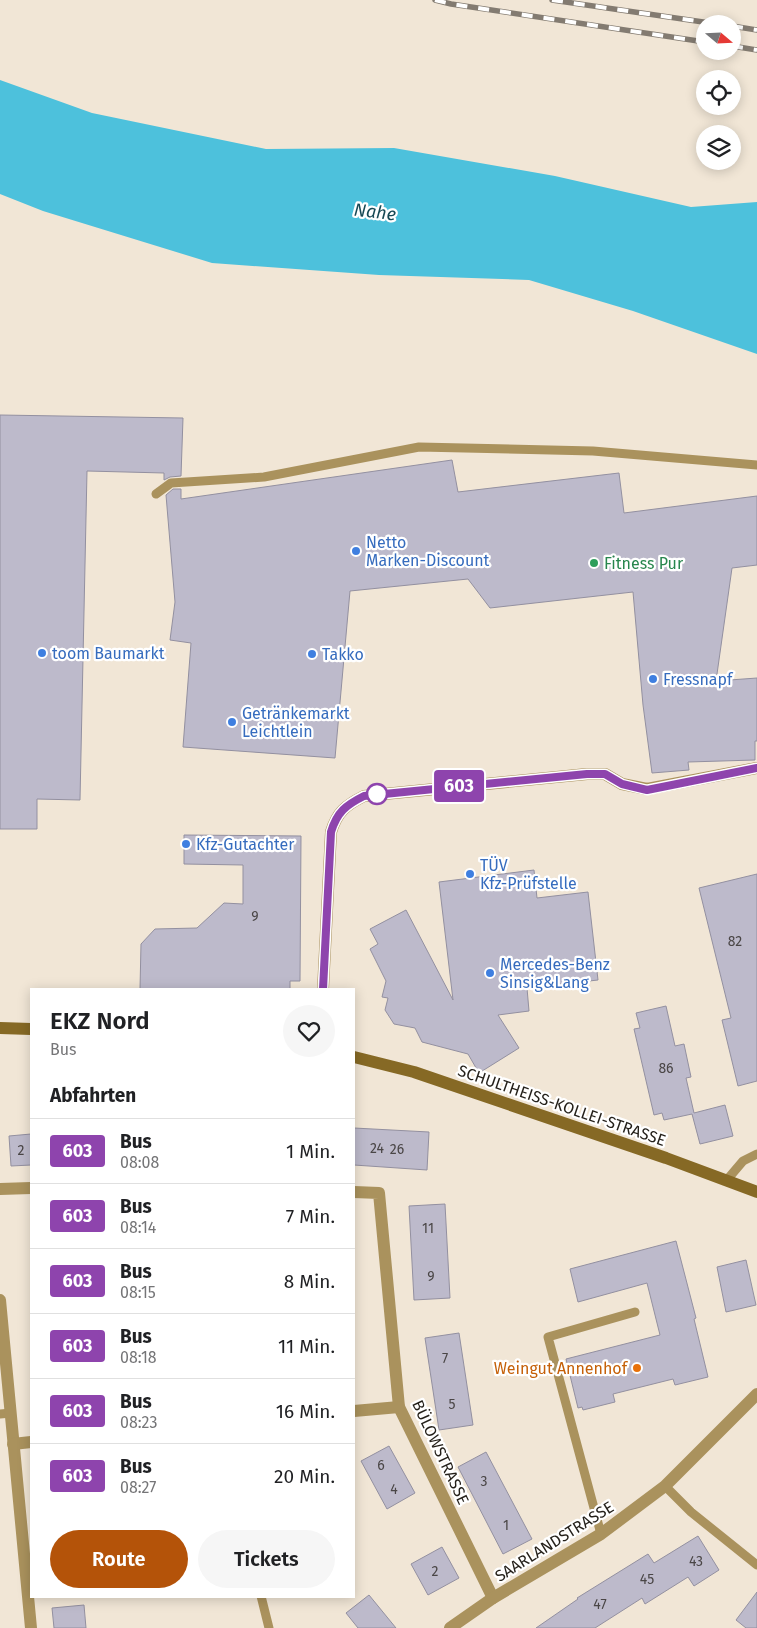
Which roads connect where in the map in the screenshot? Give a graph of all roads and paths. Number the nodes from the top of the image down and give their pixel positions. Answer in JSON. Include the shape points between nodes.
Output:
{"nodes":[{"id":1,"x":757,"y":465,"type":"edge"},
{"id":2,"x":156,"y":494,"type":"dead end"},
{"id":3,"x":757,"y":768,"type":"edge"},
{"id":4,"x":323,"y":988,"type":"edge"},
{"id":5,"x":0,"y":1028,"type":"edge"},
{"id":6,"x":30,"y":1029,"type":"edge"},
{"id":7,"x":355,"y":1057,"type":"edge"},
{"id":8,"x":757,"y":1154,"type":"edge"},
{"id":9,"x":726,"y":1181,"type":"junction"},
{"id":10,"x":30,"y":1188,"type":"edge"},
{"id":11,"x":0,"y":1189,"type":"edge"},
{"id":12,"x":355,"y":1192,"type":"edge"},
{"id":13,"x":757,"y":1192,"type":"edge"},
{"id":14,"x":0,"y":1300,"type":"edge"},
{"id":15,"x":635,"y":1312,"type":"dead end"},
{"id":16,"x":757,"y":1394,"type":"edge"},
{"id":17,"x":399,"y":1407,"type":"junction"},
{"id":18,"x":355,"y":1411,"type":"edge"},
{"id":19,"x":6,"y":1414,"type":"edge"},
{"id":20,"x":30,"y":1442,"type":"edge"},
{"id":21,"x":14,"y":1444,"type":"junction"},
{"id":22,"x":665,"y":1486,"type":"junction"},
{"id":23,"x":601,"y":1534,"type":"junction"},
{"id":24,"x":757,"y":1566,"type":"edge"},
{"id":25,"x":262,"y":1598,"type":"edge"},
{"id":26,"x":493,"y":1598,"type":"junction"},
{"id":27,"x":30,"y":1628,"type":"edge"},
{"id":28,"x":269,"y":1628,"type":"edge"},
{"id":29,"x":450,"y":1628,"type":"edge"}],
"edges":[{"from":1,"to":2,"type":"lane","via":[[593,451],[419,447],[264,477],[171,484]]},
{"from":3,"to":4,"type":"street","via":[[647,790],[622,784],[605,774],[587,774],[364,796],[346,806],[334,821],[331,832]]},
{"from":5,"to":6,"type":"main road"},
{"from":7,"to":9,"type":"main road","name":"SCHULTHEISS-KOLLEI-STRASSE","via":[[414,1072]]},
{"from":8,"to":9,"type":"lane","via":[[743,1160]]},
{"from":9,"to":13,"type":"main road","name":"SCHULTHEISS-KOLLEI-STRASSE"},
{"from":10,"to":11,"type":"street"},
{"from":12,"to":17,"type":"street","name":"BÜLOWSTRASSE","via":[[378,1193]]},
{"from":14,"to":19,"type":"street"},
{"from":15,"to":23,"type":"lane","via":[[548,1337]]},
{"from":16,"to":22,"type":"street","name":"SAARLANDSTRASSE"},
{"from":17,"to":18,"type":"street"},
{"from":17,"to":26,"type":"street","name":"BÜLOWSTRASSE"},
{"from":19,"to":21,"type":"street"},
{"from":20,"to":21,"type":"street"},
{"from":21,"to":27,"type":"street"},
{"from":22,"to":23,"type":"street","name":"SAARLANDSTRASSE"},
{"from":22,"to":24,"type":"lane","via":[[691,1512]]},
{"from":23,"to":26,"type":"street","name":"SAARLANDSTRASSE"},
{"from":25,"to":28,"type":"lane"},
{"from":26,"to":29,"type":"street","name":"SAARLANDSTRASSE"}]}
